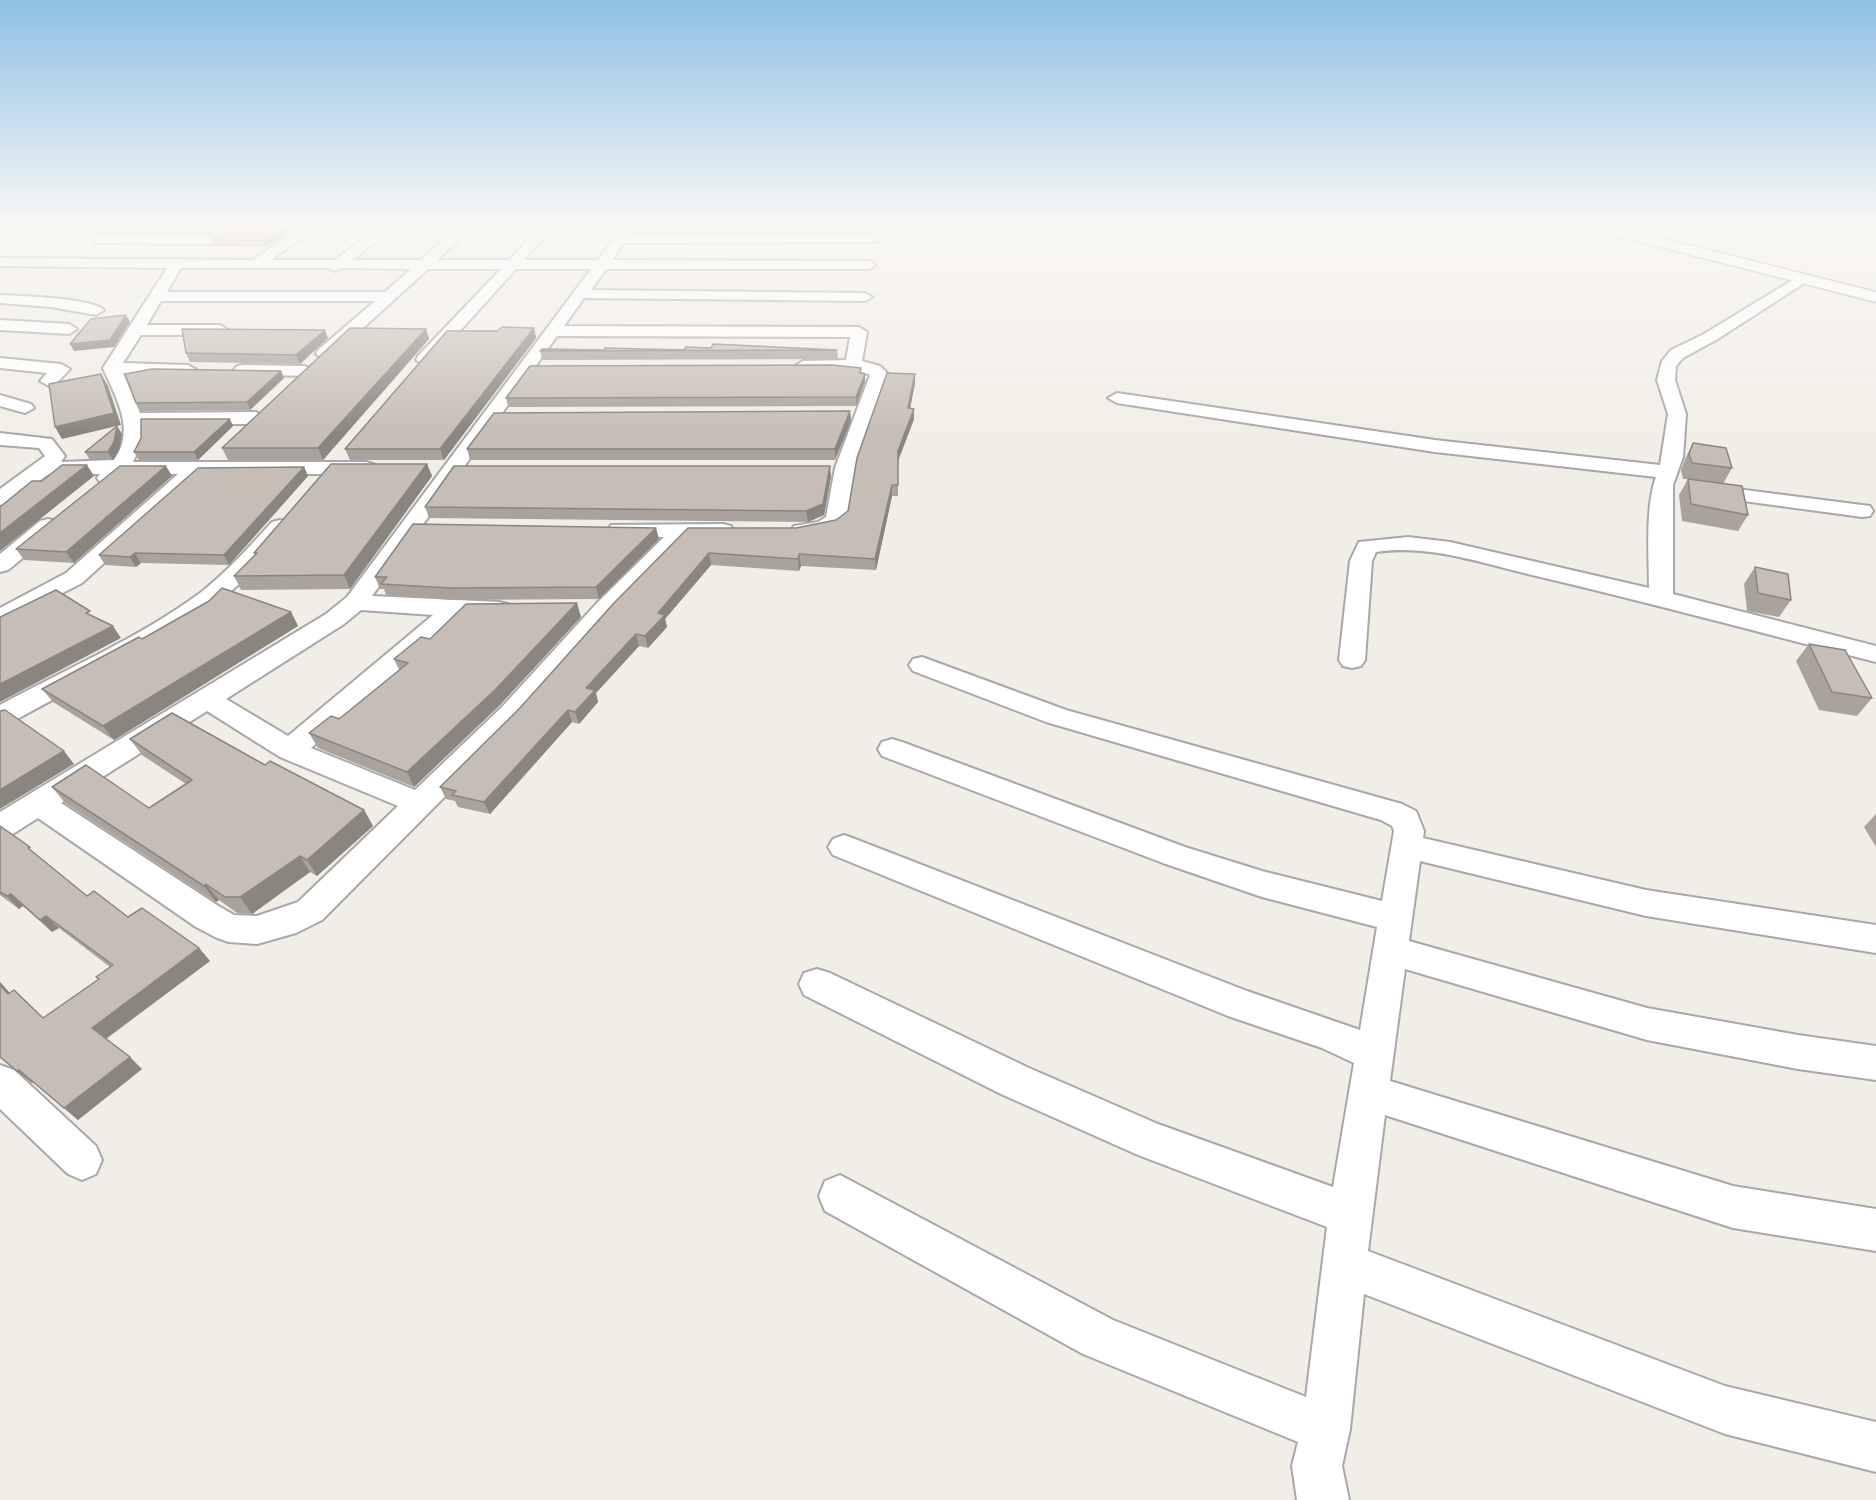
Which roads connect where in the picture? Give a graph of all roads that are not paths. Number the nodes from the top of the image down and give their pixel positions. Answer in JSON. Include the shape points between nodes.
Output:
{"nodes":[{"id":1,"x":483,"y":295,"type":"edge"},
{"id":2,"x":579,"y":295,"type":"edge"},
{"id":3,"x":651,"y":295,"type":"edge"},
{"id":4,"x":840,"y":295,"type":"edge"},
{"id":5,"x":864,"y":295,"type":"edge"},
{"id":6,"x":1776,"y":295,"type":"edge"},
{"id":7,"x":391,"y":296,"type":"joint"},
{"id":8,"x":157,"y":297,"type":"joint"},
{"id":9,"x":864,"y":298,"type":"junction"},
{"id":10,"x":0,"y":299,"type":"edge"},
{"id":11,"x":96,"y":310,"type":"dead end"},
{"id":12,"x":0,"y":325,"type":"edge"},
{"id":13,"x":69,"y":329,"type":"dead end"},
{"id":14,"x":135,"y":330,"type":"junction"},
{"id":15,"x":242,"y":330,"type":"edge"},
{"id":16,"x":326,"y":331,"type":"edge"},
{"id":17,"x":349,"y":331,"type":"junction"},
{"id":18,"x":371,"y":331,"type":"edge"},
{"id":19,"x":553,"y":331,"type":"junction"},
{"id":20,"x":426,"y":332,"type":"edge"},
{"id":21,"x":447,"y":332,"type":"junction"},
{"id":22,"x":0,"y":363,"type":"edge"},
{"id":23,"x":783,"y":366,"type":"edge"},
{"id":24,"x":853,"y":366,"type":"junction"},
{"id":25,"x":525,"y":367,"type":"junction"},
{"id":26,"x":548,"y":367,"type":"edge"},
{"id":27,"x":112,"y":368,"type":"junction"},
{"id":28,"x":203,"y":370,"type":"edge"},
{"id":29,"x":225,"y":370,"type":"edge"},
{"id":30,"x":305,"y":371,"type":"junction"},
{"id":31,"x":408,"y":377,"type":"edge"},
{"id":32,"x":49,"y":381,"type":"edge"},
{"id":33,"x":288,"y":387,"type":"edge"},
{"id":34,"x":1118,"y":398,"type":"dead end"},
{"id":35,"x":0,"y":400,"type":"edge"},
{"id":36,"x":272,"y":403,"type":"edge"},
{"id":37,"x":25,"y":408,"type":"dead end"},
{"id":38,"x":841,"y":413,"type":"edge"},
{"id":39,"x":865,"y":413,"type":"junction"},
{"id":40,"x":491,"y":415,"type":"junction"},
{"id":41,"x":514,"y":415,"type":"edge"},
{"id":42,"x":256,"y":418,"type":"junction"},
{"id":43,"x":132,"y":419,"type":"junction"},
{"id":44,"x":241,"y":433,"type":"edge"},
{"id":45,"x":0,"y":439,"type":"edge"},
{"id":46,"x":225,"y":447,"type":"edge"},
{"id":47,"x":346,"y":450,"type":"edge"},
{"id":48,"x":44,"y":468,"type":"junction"},
{"id":49,"x":330,"y":468,"type":"junction"},
{"id":50,"x":385,"y":468,"type":"edge"},
{"id":51,"x":440,"y":468,"type":"junction"},
{"id":52,"x":475,"y":468,"type":"edge"},
{"id":53,"x":821,"y":468,"type":"edge"},
{"id":54,"x":845,"y":468,"type":"junction"},
{"id":55,"x":199,"y":469,"type":"junction"},
{"id":56,"x":118,"y":470,"type":"junction"},
{"id":57,"x":1665,"y":478,"type":"junction"},
{"id":58,"x":315,"y":486,"type":"edge"},
{"id":59,"x":90,"y":492,"type":"edge"},
{"id":60,"x":0,"y":499,"type":"edge"},
{"id":61,"x":1862,"y":511,"type":"dead end"},
{"id":62,"x":63,"y":513,"type":"edge"},
{"id":63,"x":292,"y":513,"type":"edge"},
{"id":64,"x":602,"y":530,"type":"edge"},
{"id":65,"x":682,"y":531,"type":"junction"},
{"id":66,"x":740,"y":531,"type":"edge"},
{"id":67,"x":786,"y":531,"type":"edge"},
{"id":68,"x":0,"y":565,"type":"edge"},
{"id":69,"x":1661,"y":596,"type":"junction"},
{"id":70,"x":356,"y":603,"type":"junction"},
{"id":71,"x":571,"y":608,"type":"edge"},
{"id":72,"x":606,"y":608,"type":"junction"},
{"id":73,"x":454,"y":609,"type":"junction"},
{"id":74,"x":524,"y":609,"type":"edge"},
{"id":75,"x":0,"y":618,"type":"edge"},
{"id":76,"x":1876,"y":654,"type":"edge"},
{"id":77,"x":1352,"y":660,"type":"dead end"},
{"id":78,"x":922,"y":665,"type":"dead end"},
{"id":79,"x":207,"y":699,"type":"junction"},
{"id":80,"x":0,"y":717,"type":"edge"},
{"id":81,"x":892,"y":748,"type":"dead end"},
{"id":82,"x":290,"y":750,"type":"junction"},
{"id":83,"x":38,"y":804,"type":"junction"},
{"id":84,"x":421,"y":804,"type":"junction"},
{"id":85,"x":0,"y":827,"type":"edge"},
{"id":86,"x":1406,"y":846,"type":"junction"},
{"id":87,"x":844,"y":847,"type":"dead end"},
{"id":88,"x":1392,"y":934,"type":"junction"},
{"id":89,"x":1876,"y":939,"type":"edge"},
{"id":90,"x":817,"y":984,"type":"dead end"},
{"id":91,"x":1876,"y":1063,"type":"edge"},
{"id":92,"x":1371,"y":1073,"type":"junction"},
{"id":93,"x":0,"y":1083,"type":"edge"},
{"id":94,"x":82,"y":1160,"type":"dead end"},
{"id":95,"x":840,"y":1196,"type":"dead end"},
{"id":96,"x":1350,"y":1214,"type":"junction"},
{"id":97,"x":1876,"y":1230,"type":"edge"},
{"id":98,"x":1344,"y":1264,"type":"junction"},
{"id":99,"x":1326,"y":1429,"type":"junction"},
{"id":100,"x":1876,"y":1447,"type":"edge"},
{"id":101,"x":1323,"y":1500,"type":"edge"}],
"edges":[{"from":1,"to":21,"type":"street"},
{"from":2,"to":19,"type":"street"},
{"from":3,"to":9,"type":"street"},
{"from":4,"to":9,"type":"street"},
{"from":5,"to":9,"type":"street"},
{"from":6,"to":57,"type":"street","via":[[1677,354],[1668,365],[1666,380],[1677,414],[1672,457]]},
{"from":7,"to":8,"type":"street"},
{"from":7,"to":17,"type":"street"},
{"from":8,"to":14,"type":"street"},
{"from":9,"to":19,"type":"street"},
{"from":9,"to":24,"type":"street"},
{"from":10,"to":11,"type":"street"},
{"from":12,"to":13,"type":"street"},
{"from":14,"to":15,"type":"street"},
{"from":14,"to":27,"type":"street"},
{"from":16,"to":17,"type":"street"},
{"from":17,"to":18,"type":"street"},
{"from":17,"to":30,"type":"street"},
{"from":19,"to":25,"type":"street"},
{"from":20,"to":21,"type":"street"},
{"from":21,"to":31,"type":"street"},
{"from":22,"to":32,"type":"street","via":[[61,369]]},
{"from":23,"to":24,"type":"street"},
{"from":24,"to":39,"type":"street","via":[[870,367],[879,374]]},
{"from":25,"to":26,"type":"street"},
{"from":25,"to":40,"type":"street"},
{"from":27,"to":28,"type":"street"},
{"from":27,"to":43,"type":"street"},
{"from":29,"to":30,"type":"street"},
{"from":30,"to":33,"type":"street"},
{"from":34,"to":57,"type":"street","via":[[1247,414],[1482,452],[1574,460]]},
{"from":35,"to":37,"type":"street"},
{"from":36,"to":42,"type":"street"},
{"from":38,"to":39,"type":"street"},
{"from":39,"to":54,"type":"street"},
{"from":40,"to":41,"type":"street"},
{"from":40,"to":51,"type":"street"},
{"from":42,"to":43,"type":"street"},
{"from":42,"to":44,"type":"street"},
{"from":43,"to":56,"type":"street","via":[[134,448]]},
{"from":45,"to":48,"type":"street","via":[[45,443],[55,456]]},
{"from":46,"to":55,"type":"street"},
{"from":47,"to":49,"type":"street"},
{"from":48,"to":56,"type":"street"},
{"from":48,"to":60,"type":"street"},
{"from":49,"to":50,"type":"street"},
{"from":49,"to":55,"type":"street"},
{"from":49,"to":58,"type":"street"},
{"from":51,"to":52,"type":"street"},
{"from":51,"to":70,"type":"street","via":[[422,526]]},
{"from":53,"to":54,"type":"street"},
{"from":54,"to":67,"type":"street","via":[[836,520],[817,530]]},
{"from":55,"to":56,"type":"street"},
{"from":55,"to":75,"type":"street","via":[[74,578]]},
{"from":56,"to":59,"type":"street"},
{"from":57,"to":61,"type":"street"},
{"from":57,"to":69,"type":"street"},
{"from":62,"to":68,"type":"street"},
{"from":63,"to":80,"type":"street","via":[[238,573],[208,598],[170,624]]},
{"from":64,"to":65,"type":"street"},
{"from":65,"to":66,"type":"street"},
{"from":65,"to":72,"type":"street"},
{"from":69,"to":76,"type":"street"},
{"from":69,"to":77,"type":"street","via":[[1433,546],[1385,543],[1367,547],[1361,561]]},
{"from":70,"to":73,"type":"street"},
{"from":70,"to":79,"type":"street"},
{"from":71,"to":72,"type":"street"},
{"from":72,"to":84,"type":"street","via":[[512,713]]},
{"from":73,"to":74,"type":"street"},
{"from":73,"to":82,"type":"street"},
{"from":78,"to":86,"type":"street","via":[[1056,716],[1391,812],[1405,819],[1409,831]]},
{"from":79,"to":82,"type":"street"},
{"from":79,"to":83,"type":"street"},
{"from":81,"to":88,"type":"street"},
{"from":82,"to":84,"type":"street"},
{"from":83,"to":84,"type":"street","via":[[208,917],[229,928],[257,930],[310,911]]},
{"from":83,"to":85,"type":"street"},
{"from":86,"to":88,"type":"street"},
{"from":86,"to":89,"type":"street","via":[[1646,903]]},
{"from":87,"to":92,"type":"street","via":[[1241,1005],[1332,1035]]},
{"from":88,"to":91,"type":"street","via":[[1647,1024]]},
{"from":88,"to":92,"type":"street"},
{"from":90,"to":96,"type":"street","via":[[1015,1081],[1152,1141]]},
{"from":92,"to":96,"type":"street"},
{"from":92,"to":97,"type":"street","via":[[1733,1207]]},
{"from":93,"to":94,"type":"street"},
{"from":95,"to":99,"type":"street","via":[[1099,1338]]},
{"from":96,"to":98,"type":"street"},
{"from":98,"to":99,"type":"street"},
{"from":98,"to":100,"type":"street","via":[[1725,1410]]},
{"from":99,"to":101,"type":"street","via":[[1317,1466]]}]}
